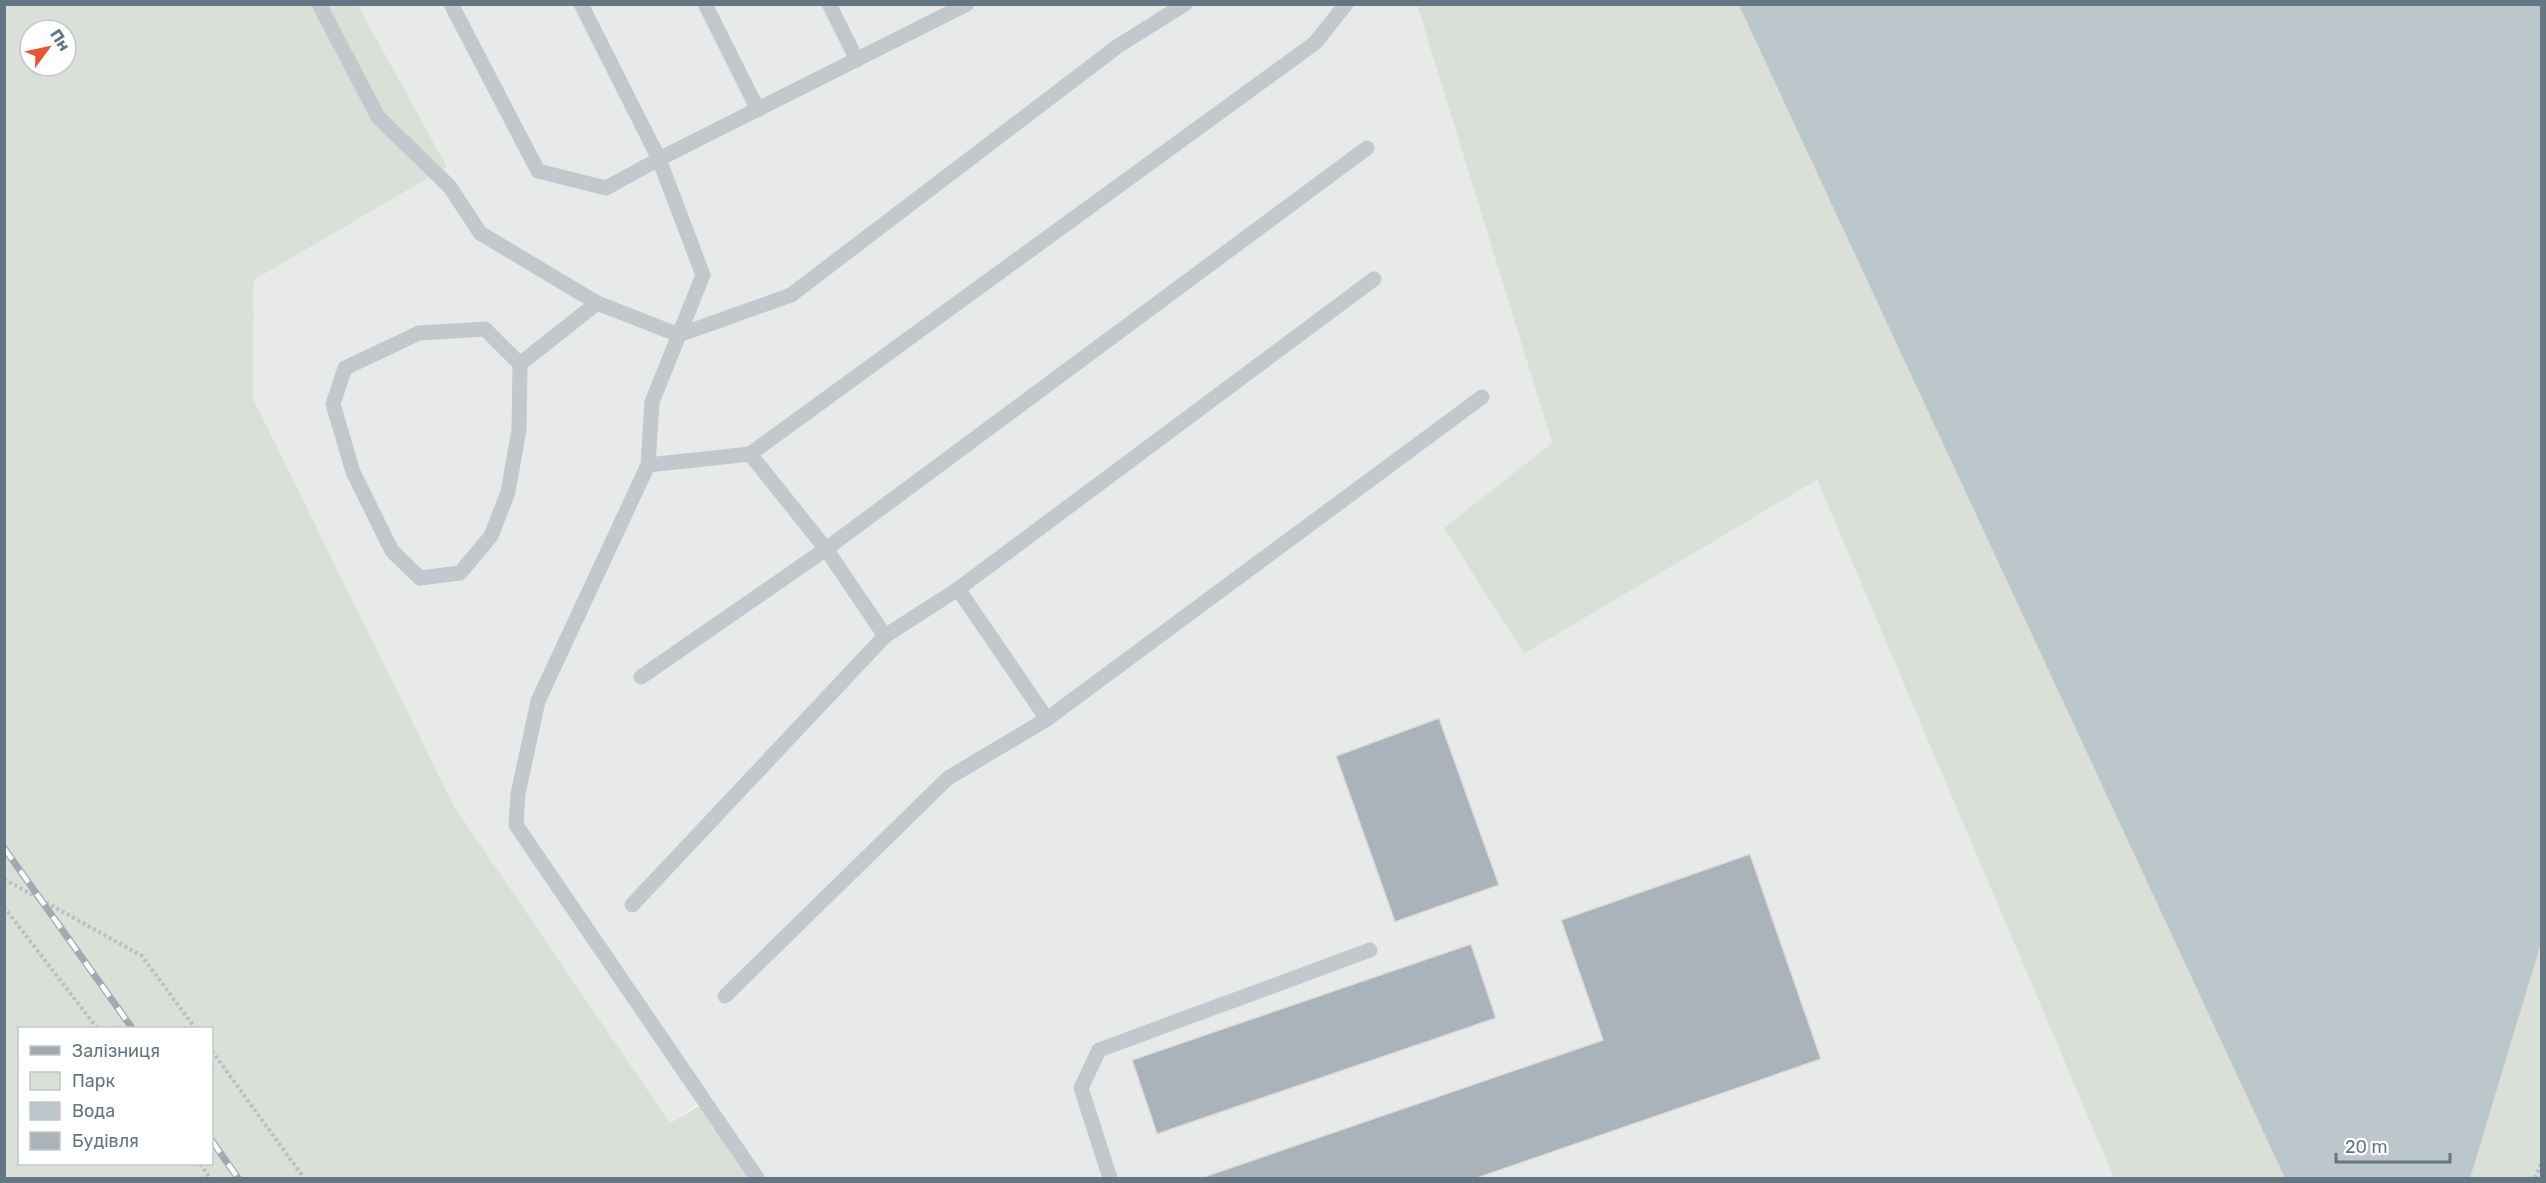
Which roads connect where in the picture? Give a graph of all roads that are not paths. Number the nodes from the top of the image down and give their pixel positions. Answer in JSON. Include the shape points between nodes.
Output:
{"nodes":[{"id":1,"x":319,"y":4,"type":"edge"},
{"id":2,"x":451,"y":4,"type":"edge"},
{"id":3,"x":581,"y":4,"type":"edge"},
{"id":4,"x":705,"y":4,"type":"edge"},
{"id":5,"x":829,"y":4,"type":"edge"},
{"id":6,"x":1185,"y":4,"type":"edge"},
{"id":7,"x":1346,"y":4,"type":"edge"},
{"id":8,"x":967,"y":5,"type":"edge"},
{"id":9,"x":857,"y":60,"type":"junction"},
{"id":10,"x":758,"y":110,"type":"junction"},
{"id":11,"x":1367,"y":148,"type":"dead end"},
{"id":12,"x":659,"y":159,"type":"junction"},
{"id":13,"x":1374,"y":279,"type":"dead end"},
{"id":14,"x":597,"y":303,"type":"junction"},
{"id":15,"x":679,"y":335,"type":"junction"},
{"id":16,"x":520,"y":364,"type":"junction"},
{"id":17,"x":1482,"y":398,"type":"dead end"},
{"id":18,"x":750,"y":454,"type":"junction"},
{"id":19,"x":648,"y":465,"type":"junction"},
{"id":20,"x":826,"y":549,"type":"junction"},
{"id":21,"x":957,"y":590,"type":"junction"},
{"id":22,"x":885,"y":636,"type":"junction"},
{"id":23,"x":641,"y":677,"type":"dead end"},
{"id":24,"x":1047,"y":718,"type":"junction"},
{"id":25,"x":632,"y":905,"type":"dead end"},
{"id":26,"x":1370,"y":950,"type":"dead end"},
{"id":27,"x":725,"y":996,"type":"dead end"},
{"id":28,"x":757,"y":1179,"type":"edge"},
{"id":29,"x":1110,"y":1179,"type":"edge"}],
"edges":[{"from":1,"to":14,"type":"lane","via":[[378,117],[450,187],[480,233]]},
{"from":2,"to":12,"type":"lane","via":[[538,171],[606,188]]},
{"from":3,"to":12,"type":"lane"},
{"from":4,"to":10,"type":"lane"},
{"from":5,"to":9,"type":"lane"},
{"from":6,"to":15,"type":"lane","via":[[1118,46],[791,295]]},
{"from":7,"to":18,"type":"lane","via":[[1315,44]]},
{"from":8,"to":9,"type":"lane"},
{"from":9,"to":10,"type":"lane"},
{"from":10,"to":12,"type":"lane"},
{"from":11,"to":20,"type":"lane"},
{"from":12,"to":15,"type":"lane","via":[[703,275]]},
{"from":13,"to":21,"type":"lane"},
{"from":14,"to":15,"type":"lane"},
{"from":14,"to":16,"type":"lane"},
{"from":15,"to":19,"type":"lane","via":[[652,402]]},
{"from":16,"to":16,"type":"lane","via":[[485,330],[419,333],[345,368],[333,404],[353,472],[392,551],[420,578],[460,573],[491,536],[508,492],[519,430]]},
{"from":17,"to":24,"type":"lane"},
{"from":18,"to":19,"type":"lane"},
{"from":18,"to":20,"type":"lane"},
{"from":19,"to":28,"type":"lane","via":[[538,701],[518,794],[516,825]]},
{"from":20,"to":22,"type":"lane"},
{"from":20,"to":23,"type":"lane"},
{"from":21,"to":22,"type":"lane"},
{"from":21,"to":24,"type":"lane"},
{"from":22,"to":25,"type":"lane"},
{"from":24,"to":27,"type":"lane","via":[[948,778]]},
{"from":26,"to":29,"type":"lane","via":[[1099,1050],[1081,1088]]}]}
